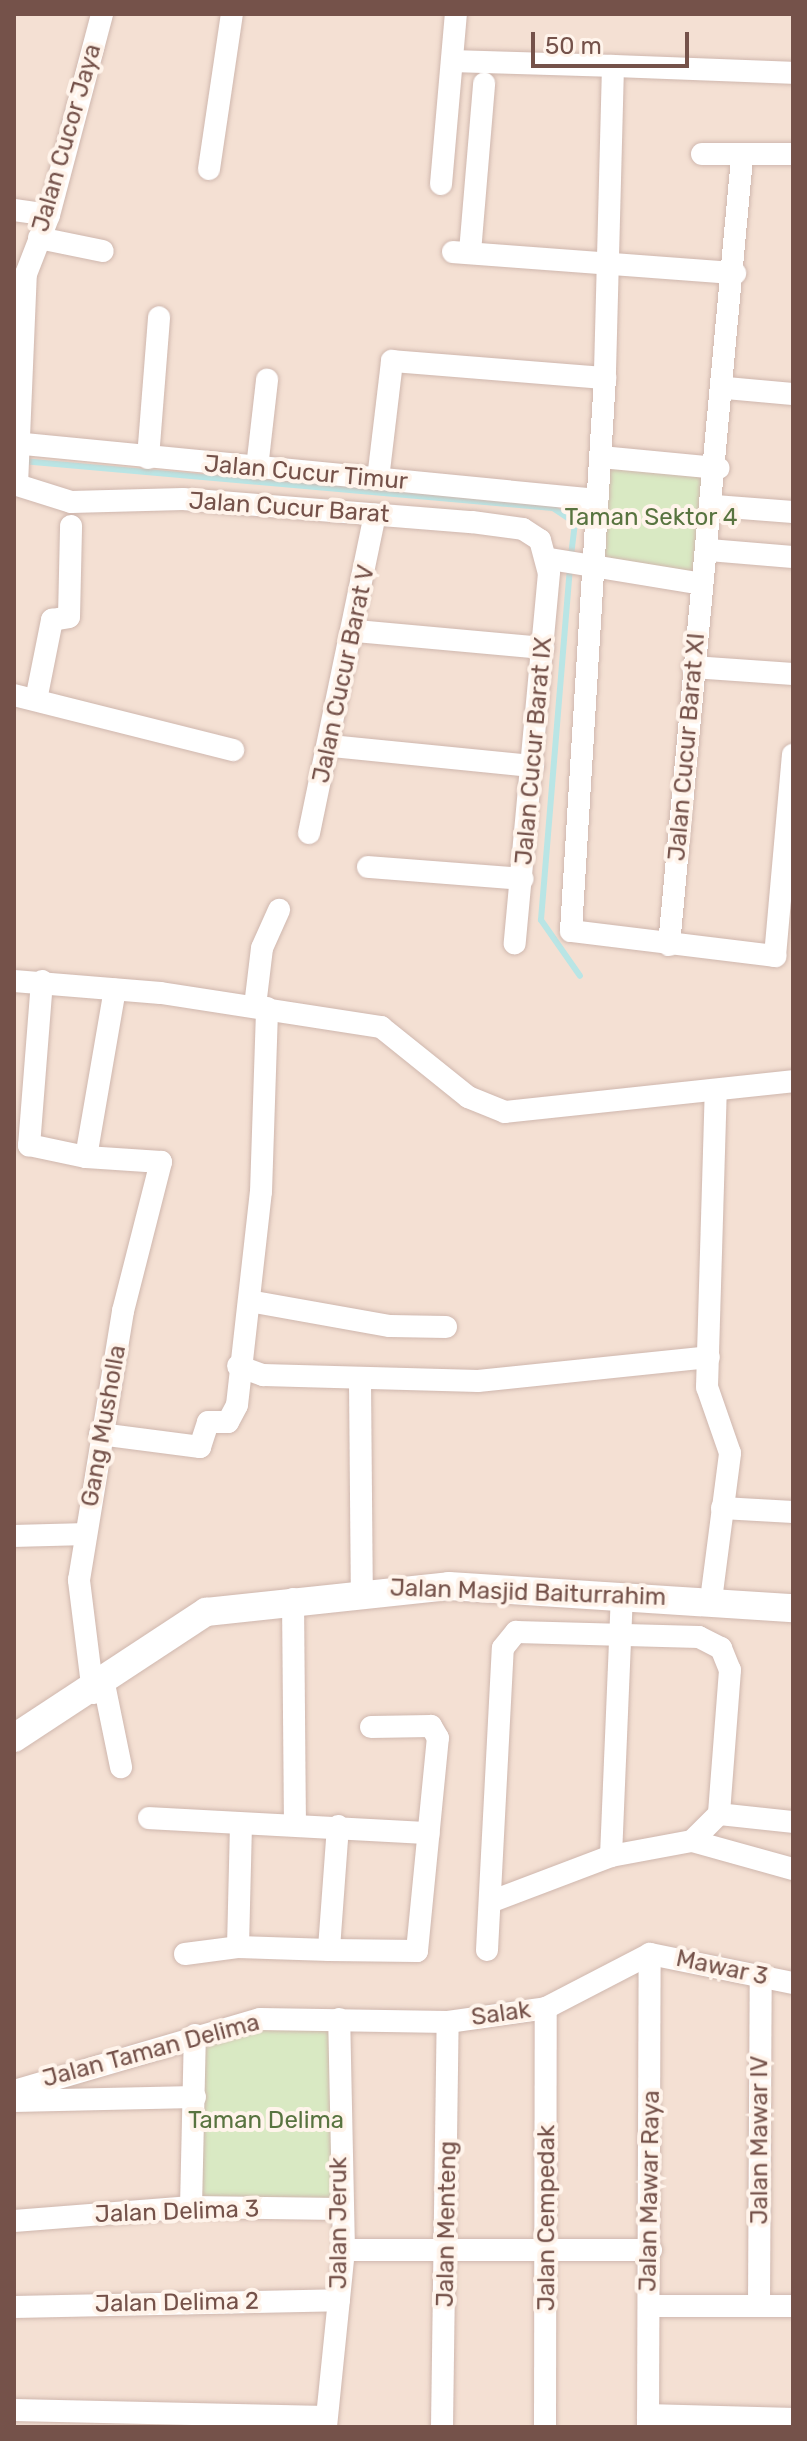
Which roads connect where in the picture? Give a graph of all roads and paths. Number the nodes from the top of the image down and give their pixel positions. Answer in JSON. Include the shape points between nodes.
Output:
{"nodes":[{"id":1,"x":102,"y":14,"type":"edge"},
{"id":2,"x":232,"y":14,"type":"edge"},
{"id":3,"x":456,"y":14,"type":"edge"},
{"id":4,"x":454,"y":61,"type":"junction"},
{"id":5,"x":613,"y":66,"type":"junction"},
{"id":6,"x":793,"y":73,"type":"edge"},
{"id":7,"x":484,"y":84,"type":"dead end"},
{"id":8,"x":702,"y":154,"type":"dead end"},
{"id":9,"x":793,"y":154,"type":"edge"},
{"id":10,"x":742,"y":158,"type":"junction"},
{"id":11,"x":209,"y":169,"type":"dead end"},
{"id":12,"x":441,"y":184,"type":"dead end"},
{"id":13,"x":14,"y":210,"type":"edge"},
{"id":14,"x":49,"y":215,"type":"junction"},
{"id":15,"x":39,"y":238,"type":"junction"},
{"id":16,"x":103,"y":251,"type":"dead end"},
{"id":17,"x":606,"y":268,"type":"junction"},
{"id":18,"x":735,"y":273,"type":"junction"},
{"id":19,"x":159,"y":317,"type":"dead end"},
{"id":20,"x":605,"y":378,"type":"junction"},
{"id":21,"x":267,"y":380,"type":"dead end"},
{"id":22,"x":726,"y":388,"type":"junction"},
{"id":23,"x":793,"y":394,"type":"edge"},
{"id":24,"x":18,"y":446,"type":"edge"},
{"id":25,"x":601,"y":457,"type":"junction"},
{"id":26,"x":148,"y":458,"type":"junction"},
{"id":27,"x":257,"y":468,"type":"junction"},
{"id":28,"x":718,"y":468,"type":"junction"},
{"id":29,"x":378,"y":479,"type":"junction"},
{"id":30,"x":16,"y":483,"type":"edge"},
{"id":31,"x":597,"y":500,"type":"junction"},
{"id":32,"x":715,"y":506,"type":"junction"},
{"id":33,"x":793,"y":512,"type":"edge"},
{"id":34,"x":375,"y":515,"type":"junction"},
{"id":35,"x":71,"y":526,"type":"dead end"},
{"id":36,"x":709,"y":550,"type":"junction"},
{"id":37,"x":793,"y":557,"type":"edge"},
{"id":38,"x":552,"y":560,"type":"junction"},
{"id":39,"x":587,"y":564,"type":"junction"},
{"id":40,"x":702,"y":584,"type":"junction"},
{"id":41,"x":356,"y":631,"type":"junction"},
{"id":42,"x":543,"y":648,"type":"junction"},
{"id":43,"x":693,"y":667,"type":"junction"},
{"id":44,"x":793,"y":674,"type":"edge"},
{"id":45,"x":25,"y":697,"type":"edge"},
{"id":46,"x":331,"y":746,"type":"junction"},
{"id":47,"x":233,"y":750,"type":"dead end"},
{"id":48,"x":793,"y":755,"type":"edge"},
{"id":49,"x":533,"y":766,"type":"junction"},
{"id":50,"x":309,"y":833,"type":"dead end"},
{"id":51,"x":368,"y":867,"type":"dead end"},
{"id":52,"x":523,"y":879,"type":"junction"},
{"id":53,"x":279,"y":910,"type":"dead end"},
{"id":54,"x":515,"y":943,"type":"dead end"},
{"id":55,"x":669,"y":945,"type":"junction"},
{"id":56,"x":14,"y":981,"type":"edge"},
{"id":57,"x":42,"y":981,"type":"junction"},
{"id":58,"x":115,"y":989,"type":"junction"},
{"id":59,"x":261,"y":1007,"type":"junction"},
{"id":60,"x":793,"y":1081,"type":"edge"},
{"id":61,"x":716,"y":1091,"type":"junction"},
{"id":62,"x":86,"y":1157,"type":"junction"},
{"id":63,"x":249,"y":1301,"type":"junction"},
{"id":64,"x":446,"y":1327,"type":"dead end"},
{"id":65,"x":709,"y":1357,"type":"junction"},
{"id":66,"x":238,"y":1366,"type":"junction"},
{"id":67,"x":360,"y":1381,"type":"junction"},
{"id":68,"x":100,"y":1434,"type":"junction"},
{"id":69,"x":722,"y":1508,"type":"junction"},
{"id":70,"x":793,"y":1512,"type":"edge"},
{"id":71,"x":86,"y":1534,"type":"junction"},
{"id":72,"x":14,"y":1536,"type":"edge"},
{"id":73,"x":362,"y":1591,"type":"junction"},
{"id":74,"x":622,"y":1595,"type":"junction"},
{"id":75,"x":293,"y":1599,"type":"junction"},
{"id":76,"x":711,"y":1600,"type":"junction"},
{"id":77,"x":793,"y":1608,"type":"edge"},
{"id":78,"x":617,"y":1636,"type":"junction"},
{"id":79,"x":98,"y":1689,"type":"junction"},
{"id":80,"x":371,"y":1727,"type":"dead end"},
{"id":81,"x":14,"y":1738,"type":"edge"},
{"id":82,"x":121,"y":1767,"type":"dead end"},
{"id":83,"x":719,"y":1814,"type":"junction"},
{"id":84,"x":149,"y":1818,"type":"dead end"},
{"id":85,"x":793,"y":1822,"type":"edge"},
{"id":86,"x":241,"y":1824,"type":"junction"},
{"id":87,"x":295,"y":1825,"type":"junction"},
{"id":88,"x":338,"y":1826,"type":"junction"},
{"id":89,"x":429,"y":1833,"type":"junction"},
{"id":90,"x":692,"y":1841,"type":"junction"},
{"id":91,"x":611,"y":1856,"type":"junction"},
{"id":92,"x":793,"y":1869,"type":"edge"},
{"id":93,"x":490,"y":1902,"type":"junction"},
{"id":94,"x":238,"y":1947,"type":"junction"},
{"id":95,"x":329,"y":1950,"type":"junction"},
{"id":96,"x":487,"y":1950,"type":"dead end"},
{"id":97,"x":185,"y":1954,"type":"dead end"},
{"id":98,"x":650,"y":1954,"type":"junction"},
{"id":99,"x":761,"y":1975,"type":"junction"},
{"id":100,"x":793,"y":1983,"type":"edge"},
{"id":101,"x":546,"y":2008,"type":"junction"},
{"id":102,"x":339,"y":2019,"type":"junction"},
{"id":103,"x":448,"y":2022,"type":"junction"},
{"id":104,"x":195,"y":2035,"type":"junction"},
{"id":105,"x":14,"y":2091,"type":"edge"},
{"id":106,"x":195,"y":2097,"type":"junction"},
{"id":107,"x":14,"y":2101,"type":"edge"},
{"id":108,"x":191,"y":2207,"type":"junction"},
{"id":109,"x":340,"y":2209,"type":"junction"},
{"id":110,"x":14,"y":2221,"type":"edge"},
{"id":111,"x":344,"y":2250,"type":"junction"},
{"id":112,"x":447,"y":2250,"type":"junction"},
{"id":113,"x":549,"y":2250,"type":"junction"},
{"id":114,"x":651,"y":2250,"type":"junction"},
{"id":115,"x":339,"y":2300,"type":"junction"},
{"id":116,"x":649,"y":2306,"type":"junction"},
{"id":117,"x":759,"y":2306,"type":"junction"},
{"id":118,"x":793,"y":2306,"type":"edge"},
{"id":119,"x":14,"y":2307,"type":"edge"},
{"id":120,"x":14,"y":2410,"type":"edge"},
{"id":121,"x":793,"y":2419,"type":"edge"},
{"id":122,"x":648,"y":2421,"type":"edge"},
{"id":123,"x":326,"y":2422,"type":"edge"},
{"id":124,"x":442,"y":2427,"type":"edge"},
{"id":125,"x":545,"y":2427,"type":"edge"}],
"edges":[{"from":1,"to":14,"type":"street","name":"Jalan Cucor Jaya"},
{"from":2,"to":11,"type":"street"},
{"from":3,"to":4,"type":"street"},
{"from":4,"to":5,"type":"street"},
{"from":4,"to":12,"type":"street"},
{"from":5,"to":6,"type":"street"},
{"from":5,"to":17,"type":"street"},
{"from":7,"to":17,"type":"street","via":[[462,252]]},
{"from":8,"to":10,"type":"street"},
{"from":9,"to":10,"type":"street"},
{"from":10,"to":18,"type":"street","name":"Jalan Cucur Barat XI"},
{"from":13,"to":14,"type":"street"},
{"from":14,"to":15,"type":"street","name":"Jalan Cucor Jaya"},
{"from":15,"to":16,"type":"street"},
{"from":15,"to":24,"type":"street","name":"Jalan Cucor Jaya","via":[[26,274]]},
{"from":17,"to":18,"type":"street"},
{"from":17,"to":20,"type":"street"},
{"from":18,"to":22,"type":"street","name":"Jalan Cucur Barat XI"},
{"from":19,"to":26,"type":"street"},
{"from":20,"to":25,"type":"street"},
{"from":20,"to":29,"type":"street","via":[[392,361]]},
{"from":21,"to":27,"type":"street"},
{"from":22,"to":23,"type":"street"},
{"from":22,"to":28,"type":"street","name":"Jalan Cucur Barat XI"},
{"from":24,"to":26,"type":"street","name":"Jalan Cucur Timur"},
{"from":24,"to":30,"type":"street","name":"Jalan Cucor Jaya"},
{"from":25,"to":28,"type":"street"},
{"from":25,"to":31,"type":"street"},
{"from":26,"to":27,"type":"street","name":"Jalan Cucur Timur"},
{"from":27,"to":29,"type":"street","name":"Jalan Cucur Timur"},
{"from":28,"to":32,"type":"street","name":"Jalan Cucur Barat XI"},
{"from":29,"to":31,"type":"street","name":"Jalan Cucur Timur"},
{"from":30,"to":34,"type":"street","name":"Jalan Cucur Barat","via":[[71,502],[183,499]]},
{"from":31,"to":39,"type":"street"},
{"from":32,"to":33,"type":"street"},
{"from":32,"to":36,"type":"street","name":"Jalan Cucur Barat XI"},
{"from":34,"to":38,"type":"street","name":"Jalan Cucur Barat","via":[[523,529],[543,543]]},
{"from":34,"to":41,"type":"street","name":"Jalan Cucur Barat V"},
{"from":35,"to":45,"type":"street","via":[[69,617],[52,620]]},
{"from":36,"to":37,"type":"street"},
{"from":36,"to":40,"type":"street","name":"Jalan Cucur Barat XI"},
{"from":38,"to":39,"type":"street"},
{"from":38,"to":42,"type":"street","name":"Jalan Cucur Barat IX"},
{"from":39,"to":40,"type":"street"},
{"from":39,"to":55,"type":"street","via":[[567,922],[578,935]]},
{"from":40,"to":43,"type":"street","name":"Jalan Cucur Barat XI"},
{"from":41,"to":42,"type":"street"},
{"from":41,"to":46,"type":"street","name":"Jalan Cucur Barat V"},
{"from":42,"to":49,"type":"street","name":"Jalan Cucur Barat IX"},
{"from":43,"to":44,"type":"street"},
{"from":43,"to":55,"type":"street","name":"Jalan Cucur Barat XI"},
{"from":45,"to":47,"type":"street"},
{"from":46,"to":49,"type":"street"},
{"from":46,"to":50,"type":"street","name":"Jalan Cucur Barat V"},
{"from":48,"to":55,"type":"street","via":[[771,958]]},
{"from":49,"to":52,"type":"street","name":"Jalan Cucur Barat IX"},
{"from":51,"to":52,"type":"street"},
{"from":52,"to":54,"type":"street","name":"Jalan Cucur Barat IX"},
{"from":53,"to":59,"type":"street","via":[[262,948]]},
{"from":56,"to":57,"type":"street"},
{"from":57,"to":58,"type":"street"},
{"from":57,"to":62,"type":"street","via":[[29,1145]]},
{"from":58,"to":59,"type":"street"},
{"from":58,"to":62,"type":"street"},
{"from":59,"to":61,"type":"street","via":[[381,1027],[468,1097],[505,1112]]},
{"from":59,"to":63,"type":"street","via":[[261,1192]]},
{"from":60,"to":61,"type":"street"},
{"from":61,"to":65,"type":"street"},
{"from":62,"to":68,"type":"street","name":"Gang Musholla","via":[[161,1162]]},
{"from":63,"to":64,"type":"street","via":[[390,1326]]},
{"from":63,"to":66,"type":"street"},
{"from":65,"to":67,"type":"street","via":[[478,1381]]},
{"from":65,"to":69,"type":"street","via":[[708,1397],[730,1448]]},
{"from":66,"to":67,"type":"street","via":[[263,1375]]},
{"from":66,"to":68,"type":"street","via":[[234,1412],[228,1422],[208,1422],[200,1447]]},
{"from":67,"to":73,"type":"street"},
{"from":68,"to":71,"type":"street","name":"Gang Musholla"},
{"from":69,"to":70,"type":"street"},
{"from":69,"to":76,"type":"street"},
{"from":71,"to":72,"type":"street"},
{"from":71,"to":79,"type":"street","name":"Gang Musholla","via":[[79,1613]]},
{"from":73,"to":74,"type":"street","name":"Jalan Masjid Baiturrahim","via":[[449,1586]]},
{"from":73,"to":75,"type":"street","name":"Jalan Masjid Baiturrahim"},
{"from":74,"to":76,"type":"street","name":"Jalan Masjid Baiturrahim"},
{"from":74,"to":78,"type":"street"},
{"from":75,"to":79,"type":"street","name":"Jalan Masjid Baiturrahim","via":[[199,1614]]},
{"from":75,"to":87,"type":"street"},
{"from":76,"to":77,"type":"street","name":"Jalan Masjid Baiturrahim"},
{"from":78,"to":83,"type":"street","via":[[705,1637],[724,1652],[730,1670]]},
{"from":78,"to":91,"type":"street"},
{"from":78,"to":93,"type":"street","via":[[525,1630],[504,1644]]},
{"from":79,"to":81,"type":"street","name":"Jalan Masjid Baiturrahim"},
{"from":79,"to":82,"type":"street","name":"Gang Musholla"},
{"from":80,"to":89,"type":"street","via":[[436,1730]]},
{"from":83,"to":85,"type":"street"},
{"from":83,"to":90,"type":"street"},
{"from":84,"to":86,"type":"street"},
{"from":86,"to":87,"type":"street"},
{"from":86,"to":94,"type":"street"},
{"from":87,"to":88,"type":"street"},
{"from":88,"to":89,"type":"street"},
{"from":88,"to":95,"type":"street"},
{"from":89,"to":95,"type":"street","via":[[417,1951]]},
{"from":90,"to":91,"type":"street"},
{"from":90,"to":92,"type":"street"},
{"from":91,"to":93,"type":"street"},
{"from":93,"to":96,"type":"street"},
{"from":94,"to":95,"type":"street"},
{"from":94,"to":97,"type":"street"},
{"from":98,"to":99,"type":"street","name":"Mawar 3"},
{"from":98,"to":101,"type":"street","name":"Salak"},
{"from":98,"to":114,"type":"street","name":"Jalan Mawar Raya"},
{"from":99,"to":100,"type":"street","name":"Mawar 3"},
{"from":99,"to":117,"type":"street","name":"Jalan Mawar IV"},
{"from":101,"to":103,"type":"street","name":"Salak"},
{"from":101,"to":113,"type":"street","name":"Jalan Cempedak"},
{"from":102,"to":103,"type":"street","name":"Salak"},
{"from":102,"to":104,"type":"street","name":"Jalan Taman Delima","via":[[260,2019]]},
{"from":102,"to":109,"type":"street","name":"Jalan Jeruk"},
{"from":103,"to":112,"type":"street","name":"Jalan Menteng"},
{"from":104,"to":105,"type":"street","name":"Jalan Taman Delima"},
{"from":104,"to":106,"type":"street"},
{"from":106,"to":107,"type":"street"},
{"from":106,"to":108,"type":"street"},
{"from":108,"to":109,"type":"street","name":"Jalan Delima 3"},
{"from":108,"to":110,"type":"street","name":"Jalan Delima 3"},
{"from":109,"to":111,"type":"street","name":"Jalan Jeruk"},
{"from":111,"to":112,"type":"street"},
{"from":111,"to":115,"type":"street","name":"Jalan Jeruk"},
{"from":112,"to":113,"type":"street"},
{"from":112,"to":124,"type":"street","name":"Jalan Menteng"},
{"from":113,"to":114,"type":"street"},
{"from":113,"to":125,"type":"street","name":"Jalan Cempedak"},
{"from":114,"to":116,"type":"street","name":"Jalan Mawar Raya"},
{"from":115,"to":119,"type":"street","name":"Jalan Delima 2"},
{"from":115,"to":123,"type":"street","name":"Jalan Jeruk"},
{"from":116,"to":117,"type":"street"},
{"from":116,"to":122,"type":"street","name":"Jalan Mawar Raya"},
{"from":117,"to":118,"type":"street"},
{"from":120,"to":123,"type":"street"},
{"from":121,"to":122,"type":"street"}]}
